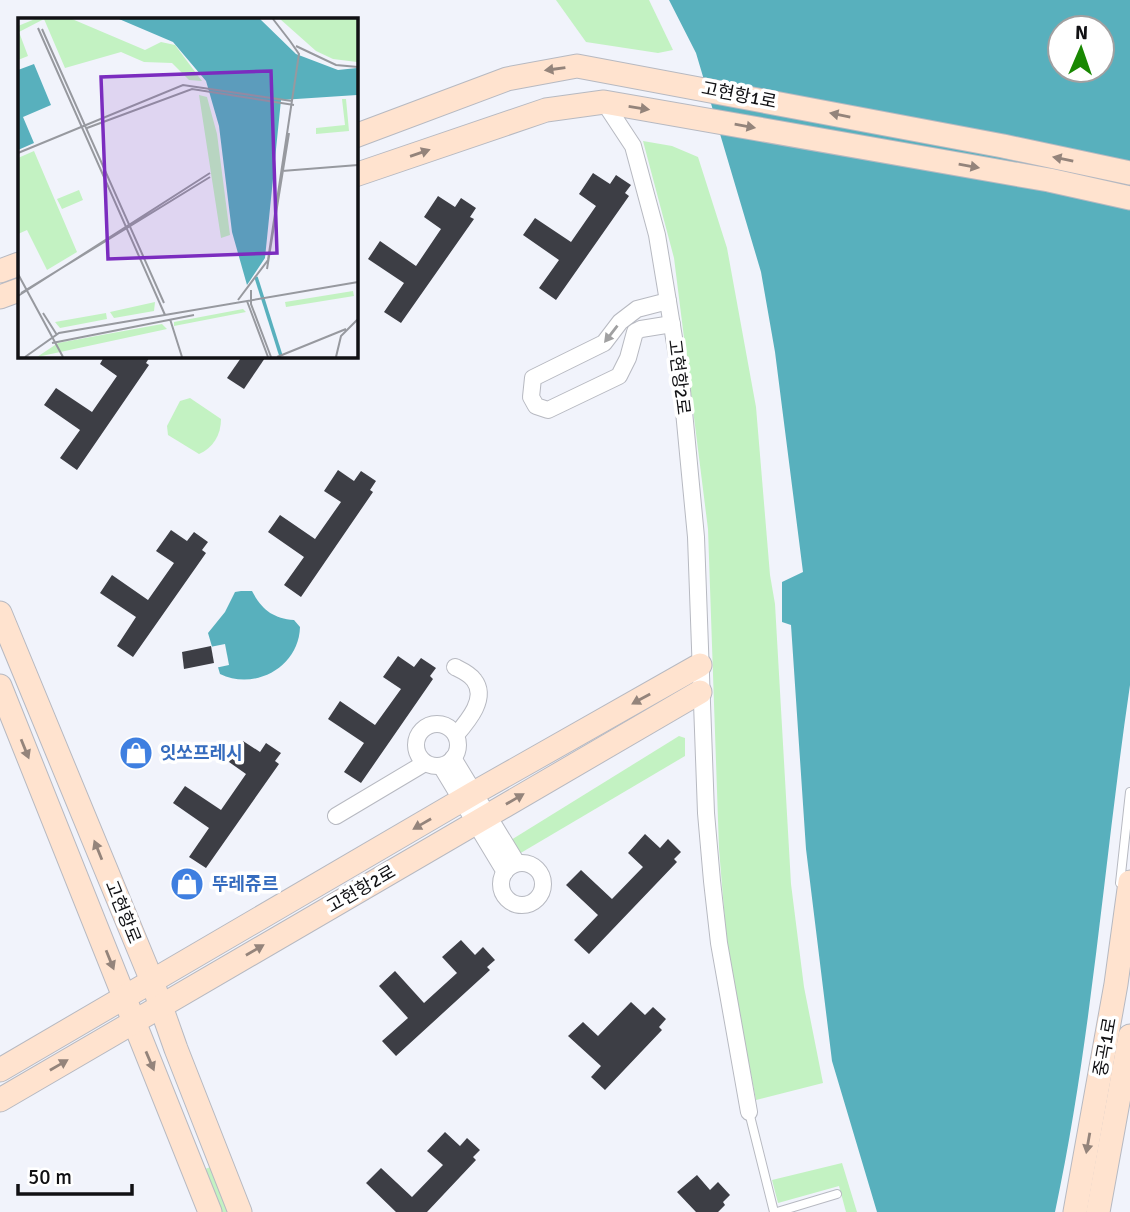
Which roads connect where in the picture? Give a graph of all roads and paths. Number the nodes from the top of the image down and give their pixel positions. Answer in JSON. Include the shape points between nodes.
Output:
{"nodes":[{"id":1,"x":604,"y":102,"type":"junction"},
{"id":2,"x":357,"y":135,"type":"edge"},
{"id":3,"x":1130,"y":173,"type":"edge"},
{"id":4,"x":357,"y":174,"type":"edge"},
{"id":5,"x":1130,"y":198,"type":"edge"},
{"id":6,"x":18,"y":264,"type":"edge"},
{"id":7,"x":0,"y":271,"type":"edge"},
{"id":8,"x":18,"y":290,"type":"edge"},
{"id":9,"x":0,"y":297,"type":"edge"},
{"id":10,"x":668,"y":301,"type":"junction"},
{"id":11,"x":672,"y":324,"type":"junction"},
{"id":12,"x":0,"y":613,"type":"edge"},
{"id":13,"x":700,"y":665,"type":"junction"},
{"id":14,"x":455,"y":667,"type":"dead end"},
{"id":15,"x":0,"y":686,"type":"edge"},
{"id":16,"x":700,"y":692,"type":"junction"},
{"id":17,"x":7,"y":723,"type":"edge"},
{"id":18,"x":456,"y":735,"type":"junction"},
{"id":19,"x":440,"y":762,"type":"junction"},
{"id":20,"x":1130,"y":792,"type":"edge"},
{"id":21,"x":468,"y":797,"type":"junction"},
{"id":22,"x":336,"y":816,"type":"dead end"},
{"id":23,"x":481,"y":819,"type":"junction"},
{"id":24,"x":511,"y":867,"type":"dead end"},
{"id":25,"x":1130,"y":882,"type":"edge"},
{"id":26,"x":1119,"y":962,"type":"junction"},
{"id":27,"x":152,"y":981,"type":"junction"},
{"id":28,"x":192,"y":986,"type":"junction"},
{"id":29,"x":125,"y":997,"type":"junction"},
{"id":30,"x":162,"y":1006,"type":"junction"},
{"id":31,"x":134,"y":1022,"type":"junction"},
{"id":32,"x":1130,"y":1036,"type":"edge"},
{"id":33,"x":0,"y":1070,"type":"edge"},
{"id":34,"x":0,"y":1100,"type":"edge"},
{"id":35,"x":1114,"y":1103,"type":"edge"},
{"id":36,"x":749,"y":1112,"type":"joint"},
{"id":37,"x":217,"y":1156,"type":"junction"},
{"id":38,"x":838,"y":1194,"type":"dead end"},
{"id":39,"x":210,"y":1212,"type":"edge"},
{"id":40,"x":240,"y":1212,"type":"edge"},
{"id":41,"x":775,"y":1212,"type":"edge"},
{"id":42,"x":1075,"y":1212,"type":"edge"},
{"id":43,"x":1098,"y":1212,"type":"edge"}],
"edges":[{"from":4,"to":1,"type":"street","name":"고현항1로","one_way":true,"via":[[546,110]]},
{"from":1,"to":5,"type":"street","name":"고현항1로","one_way":true},
{"from":1,"to":10,"type":"street","name":"고현항2로","via":[[633,146],[657,235]]},
{"from":3,"to":2,"type":"street","name":"고현항1로","one_way":true,"via":[[577,66],[507,79]]},
{"from":6,"to":7,"type":"street"},
{"from":8,"to":9,"type":"street"},
{"from":10,"to":11,"type":"street","name":"고현항2로"},
{"from":10,"to":11,"type":"street","one_way":true,"via":[[637,309],[604,343],[534,378],[531,397],[536,406],[548,410],[619,376],[635,332]]},
{"from":11,"to":13,"type":"street","name":"고현항2로","via":[[696,537]]},
{"from":27,"to":12,"type":"street","name":"고현항로","one_way":true},
{"from":13,"to":16,"type":"street","name":"고현항2로"},
{"from":13,"to":21,"type":"street","name":"고현항2로","one_way":true},
{"from":14,"to":18,"type":"street","via":[[473,679],[479,692],[475,708]]},
{"from":15,"to":17,"type":"street","name":"고현항로"},
{"from":23,"to":16,"type":"street","name":"고현항2로","one_way":true},
{"from":16,"to":36,"type":"street","via":[[719,943]]},
{"from":17,"to":29,"type":"street","name":"고현항로","one_way":true},
{"from":18,"to":19,"type":"street","via":[[458,749]]},
{"from":18,"to":19,"type":"street","via":[[440,723],[421,730],[416,751]]},
{"from":19,"to":21,"type":"street"},
{"from":19,"to":22,"type":"street"},
{"from":20,"to":26,"type":"lane","via":[[1117,915]]},
{"from":21,"to":23,"type":"street"},
{"from":21,"to":27,"type":"street","name":"고현항2로","one_way":true},
{"from":23,"to":24,"type":"street"},
{"from":28,"to":23,"type":"street","name":"고현항2로","one_way":true},
{"from":25,"to":26,"type":"street","name":"중곡1로"},
{"from":26,"to":35,"type":"street","name":"중곡1로"},
{"from":27,"to":29,"type":"street","name":"고현항2로"},
{"from":27,"to":30,"type":"street","name":"고현항로"},
{"from":28,"to":30,"type":"street","name":"고현항2로"},
{"from":28,"to":37,"type":"street","via":[[180,1036],[218,1131]]},
{"from":29,"to":31,"type":"street","name":"고현항로"},
{"from":29,"to":33,"type":"street","name":"고현항2로"},
{"from":30,"to":31,"type":"street","name":"고현항2로"},
{"from":30,"to":37,"type":"street","name":"고현항로"},
{"from":34,"to":31,"type":"street","name":"고현항2로","one_way":true},
{"from":31,"to":39,"type":"street","name":"고현항로","one_way":true},
{"from":32,"to":35,"type":"street","name":"중곡1로"},
{"from":35,"to":42,"type":"street","name":"중곡1로","one_way":true},
{"from":35,"to":43,"type":"street","name":"중곡1로"},
{"from":36,"to":41,"type":"lane"},
{"from":37,"to":40,"type":"street","name":"고현항로"},
{"from":38,"to":41,"type":"lane"}]}
